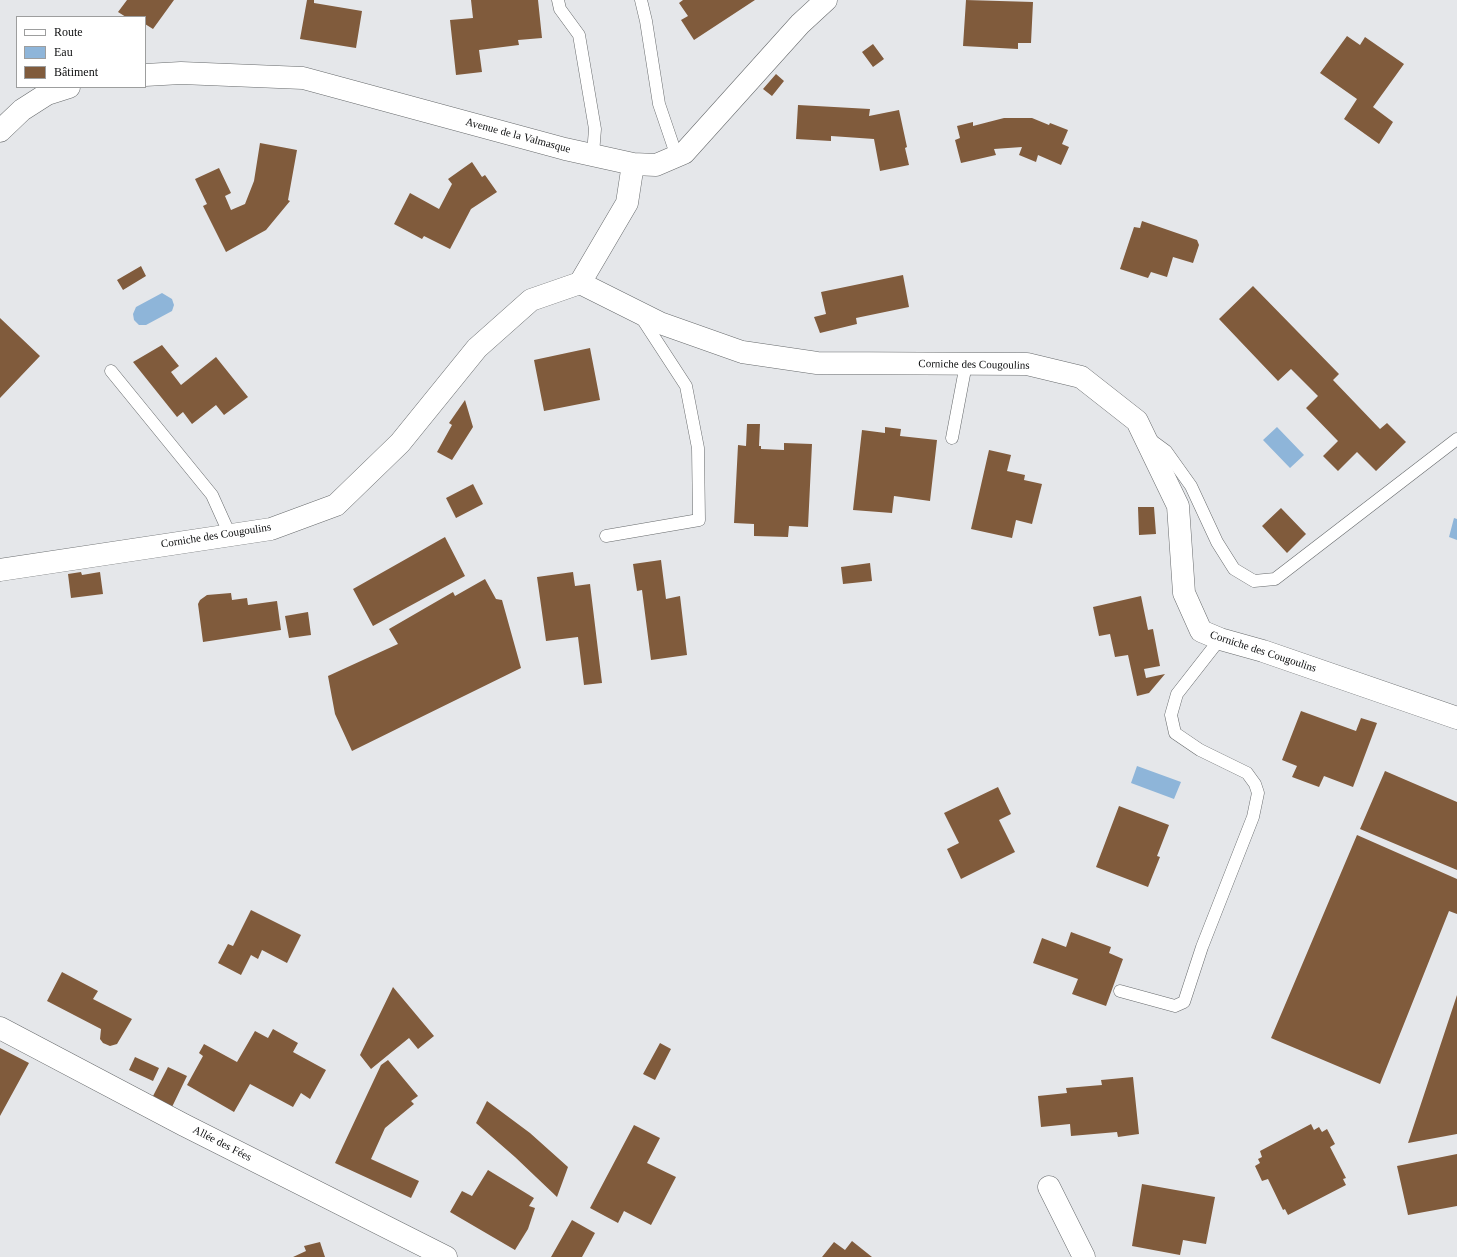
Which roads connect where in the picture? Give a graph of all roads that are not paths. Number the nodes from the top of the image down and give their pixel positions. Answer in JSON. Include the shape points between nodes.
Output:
{"nodes":[{"id":1,"x":558,"y":0,"type":"edge"},
{"id":2,"x":641,"y":0,"type":"edge"},
{"id":3,"x":826,"y":0,"type":"edge"},
{"id":4,"x":146,"y":75,"type":"edge"},
{"id":5,"x":66,"y":88,"type":"edge"},
{"id":6,"x":0,"y":131,"type":"edge"},
{"id":7,"x":593,"y":154,"type":"junction"},
{"id":8,"x":677,"y":157,"type":"junction"},
{"id":9,"x":633,"y":164,"type":"junction"},
{"id":10,"x":580,"y":283,"type":"junction"},
{"id":11,"x":638,"y":312,"type":"junction"},
{"id":12,"x":966,"y":364,"type":"junction"},
{"id":13,"x":111,"y":371,"type":"dead end"},
{"id":14,"x":1143,"y":434,"type":"junction"},
{"id":15,"x":952,"y":438,"type":"dead end"},
{"id":16,"x":1457,"y":440,"type":"edge"},
{"id":17,"x":230,"y":534,"type":"junction"},
{"id":18,"x":606,"y":536,"type":"dead end"},
{"id":19,"x":0,"y":570,"type":"edge"},
{"id":20,"x":1220,"y":640,"type":"junction"},
{"id":21,"x":1457,"y":718,"type":"edge"},
{"id":22,"x":1120,"y":991,"type":"dead end"},
{"id":23,"x":0,"y":1028,"type":"edge"},
{"id":24,"x":1049,"y":1187,"type":"dead end"},
{"id":25,"x":446,"y":1257,"type":"edge"},
{"id":26,"x":1084,"y":1257,"type":"edge"}],
"edges":[{"from":1,"to":7,"type":"lane","via":[[560,9],[579,35],[595,129]]},
{"from":2,"to":8,"type":"lane","via":[[658,104]]},
{"from":3,"to":8,"type":"street","name":"Avenue de la Valmasque","via":[[800,24],[684,153]]},
{"from":4,"to":7,"type":"street","name":"Avenue de la Valmasque","via":[[181,73],[303,78]]},
{"from":5,"to":6,"type":"street","via":[[47,94],[22,110]]},
{"from":7,"to":9,"type":"street","name":"Avenue de la Valmasque"},
{"from":8,"to":9,"type":"street","name":"Avenue de la Valmasque","via":[[656,165]]},
{"from":9,"to":10,"type":"street","via":[[627,203]]},
{"from":10,"to":11,"type":"street","name":"Corniche des Cougoulins"},
{"from":10,"to":17,"type":"street","name":"Corniche des Cougoulins","via":[[531,300],[477,348],[400,443],[336,505],[271,529]]},
{"from":11,"to":12,"type":"street","name":"Corniche des Cougoulins","via":[[660,323],[742,352],[817,363]]},
{"from":11,"to":18,"type":"lane","via":[[686,386],[698,448],[699,520]]},
{"from":12,"to":14,"type":"street","name":"Corniche des Cougoulins","via":[[1026,364],[1081,377],[1137,421]]},
{"from":12,"to":15,"type":"lane"},
{"from":13,"to":17,"type":"lane","via":[[212,495]]},
{"from":14,"to":16,"type":"lane","via":[[1166,451],[1191,486],[1234,569],[1254,581],[1275,579]]},
{"from":14,"to":20,"type":"street","name":"Corniche des Cougoulins","via":[[1178,506],[1184,593],[1201,631]]},
{"from":17,"to":19,"type":"street","name":"Corniche des Cougoulins"},
{"from":20,"to":21,"type":"street","name":"Corniche des Cougoulins","via":[[1263,651]]},
{"from":20,"to":22,"type":"lane","via":[[1177,694],[1171,715],[1175,733],[1200,750],[1247,773],[1258,793],[1253,817],[1202,947],[1184,1002],[1175,1006]]},
{"from":23,"to":25,"type":"street","name":"Allée des Fées"},
{"from":24,"to":26,"type":"street"}]}
